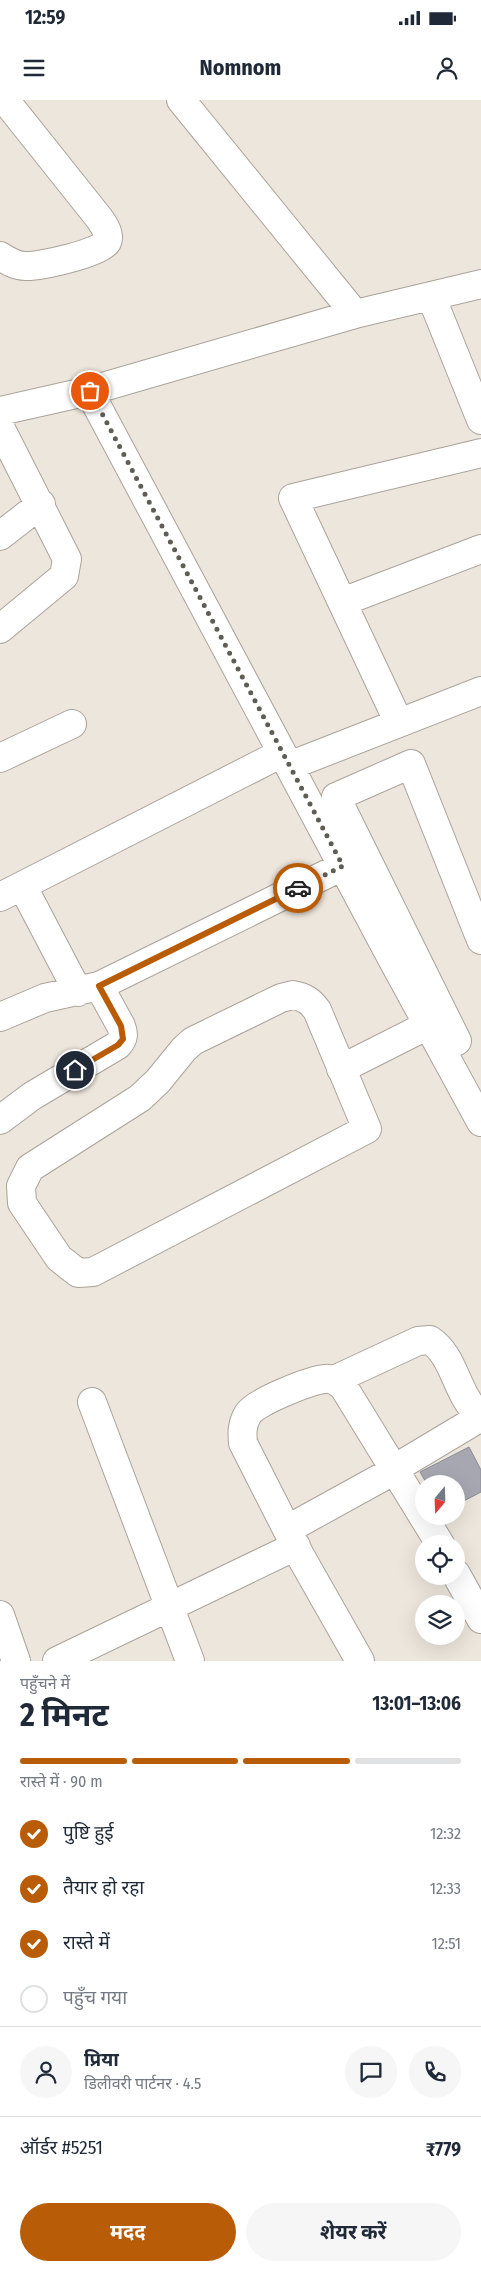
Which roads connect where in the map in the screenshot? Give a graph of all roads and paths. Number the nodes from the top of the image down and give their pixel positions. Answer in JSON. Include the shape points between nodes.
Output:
{"nodes":[{"id":1,"x":5,"y":100,"type":"edge"},
{"id":2,"x":181,"y":100,"type":"edge"},
{"id":3,"x":0,"y":256,"type":"edge"},
{"id":4,"x":481,"y":284,"type":"edge"},
{"id":5,"x":431,"y":296,"type":"junction"},
{"id":6,"x":355,"y":314,"type":"junction"},
{"id":7,"x":90,"y":391,"type":"junction"},
{"id":8,"x":0,"y":411,"type":"edge"},
{"id":9,"x":481,"y":420,"type":"edge"},
{"id":10,"x":0,"y":427,"type":"edge"},
{"id":11,"x":481,"y":453,"type":"edge"},
{"id":12,"x":41,"y":504,"type":"junction"},
{"id":13,"x":0,"y":536,"type":"edge"},
{"id":14,"x":481,"y":550,"type":"edge"},
{"id":15,"x":342,"y":602,"type":"junction"},
{"id":16,"x":0,"y":629,"type":"edge"},
{"id":17,"x":481,"y":690,"type":"edge"},
{"id":18,"x":399,"y":723,"type":"junction"},
{"id":19,"x":72,"y":724,"type":"dead end"},
{"id":20,"x":0,"y":758,"type":"edge"},
{"id":21,"x":285,"y":760,"type":"junction"},
{"id":22,"x":343,"y":866,"type":"junction"},
{"id":23,"x":11,"y":892,"type":"edge"},
{"id":24,"x":481,"y":940,"type":"edge"},
{"id":25,"x":401,"y":952,"type":"junction"},
{"id":26,"x":89,"y":989,"type":"junction"},
{"id":27,"x":0,"y":1018,"type":"edge"},
{"id":28,"x":428,"y":1025,"type":"junction"},
{"id":29,"x":342,"y":1069,"type":"junction"},
{"id":30,"x":476,"y":1092,"type":"edge"},
{"id":31,"x":0,"y":1120,"type":"edge"},
{"id":32,"x":481,"y":1122,"type":"edge"},
{"id":33,"x":334,"y":1380,"type":"junction"},
{"id":34,"x":92,"y":1402,"type":"dead end"},
{"id":35,"x":481,"y":1417,"type":"edge"},
{"id":36,"x":395,"y":1470,"type":"junction"},
{"id":37,"x":435,"y":1535,"type":"edge"},
{"id":38,"x":292,"y":1538,"type":"junction"},
{"id":39,"x":462,"y":1585,"type":"edge"},
{"id":40,"x":169,"y":1606,"type":"junction"},
{"id":41,"x":0,"y":1615,"type":"edge"},
{"id":42,"x":481,"y":1619,"type":"edge"},
{"id":43,"x":16,"y":1661,"type":"edge"},
{"id":44,"x":57,"y":1661,"type":"edge"},
{"id":45,"x":190,"y":1661,"type":"edge"},
{"id":46,"x":360,"y":1661,"type":"edge"}],
"edges":[{"from":1,"to":3,"type":"street","via":[[99,218],[108,237],[98,250],[34,266],[14,264]]},
{"from":2,"to":6,"type":"street"},
{"from":4,"to":5,"type":"street"},
{"from":5,"to":6,"type":"street"},
{"from":5,"to":9,"type":"street"},
{"from":6,"to":7,"type":"street"},
{"from":7,"to":8,"type":"street"},
{"from":7,"to":21,"type":"street"},
{"from":10,"to":12,"type":"street"},
{"from":11,"to":15,"type":"street","via":[[293,498]]},
{"from":12,"to":13,"type":"street"},
{"from":12,"to":16,"type":"street","via":[[68,559],[67,568],[56,584]]},
{"from":14,"to":15,"type":"street"},
{"from":15,"to":18,"type":"street"},
{"from":17,"to":18,"type":"street"},
{"from":18,"to":21,"type":"street"},
{"from":19,"to":20,"type":"street"},
{"from":21,"to":22,"type":"street"},
{"from":21,"to":23,"type":"street"},
{"from":22,"to":25,"type":"street"},
{"from":22,"to":26,"type":"street"},
{"from":23,"to":26,"type":"street"},
{"from":24,"to":25,"type":"street","via":[[411,764],[336,797]]},
{"from":25,"to":28,"type":"street"},
{"from":25,"to":30,"type":"street"},
{"from":26,"to":27,"type":"street","via":[[45,998]]},
{"from":26,"to":31,"type":"street","via":[[121,1026],[123,1039]]},
{"from":28,"to":29,"type":"street"},
{"from":28,"to":30,"type":"street"},
{"from":29,"to":29,"type":"street","via":[[366,1129],[93,1272],[78,1273],[59,1258],[22,1203],[21,1186],[30,1168],[140,1098],[184,1048],[281,998],[293,995],[310,1001],[317,1010]]},
{"from":30,"to":32,"type":"street"},
{"from":33,"to":35,"type":"street","via":[[418,1341],[430,1340],[440,1349],[468,1404]]},
{"from":33,"to":36,"type":"street","via":[[342,1386]]},
{"from":33,"to":38,"type":"street","via":[[313,1382],[261,1403],[249,1412],[242,1427],[243,1443]]},
{"from":34,"to":40,"type":"street"},
{"from":35,"to":36,"type":"street"},
{"from":36,"to":37,"type":"street"},
{"from":36,"to":38,"type":"street"},
{"from":38,"to":40,"type":"street"},
{"from":38,"to":46,"type":"street"},
{"from":39,"to":42,"type":"street"},
{"from":40,"to":44,"type":"street"},
{"from":40,"to":45,"type":"street"},
{"from":41,"to":43,"type":"street"}]}
